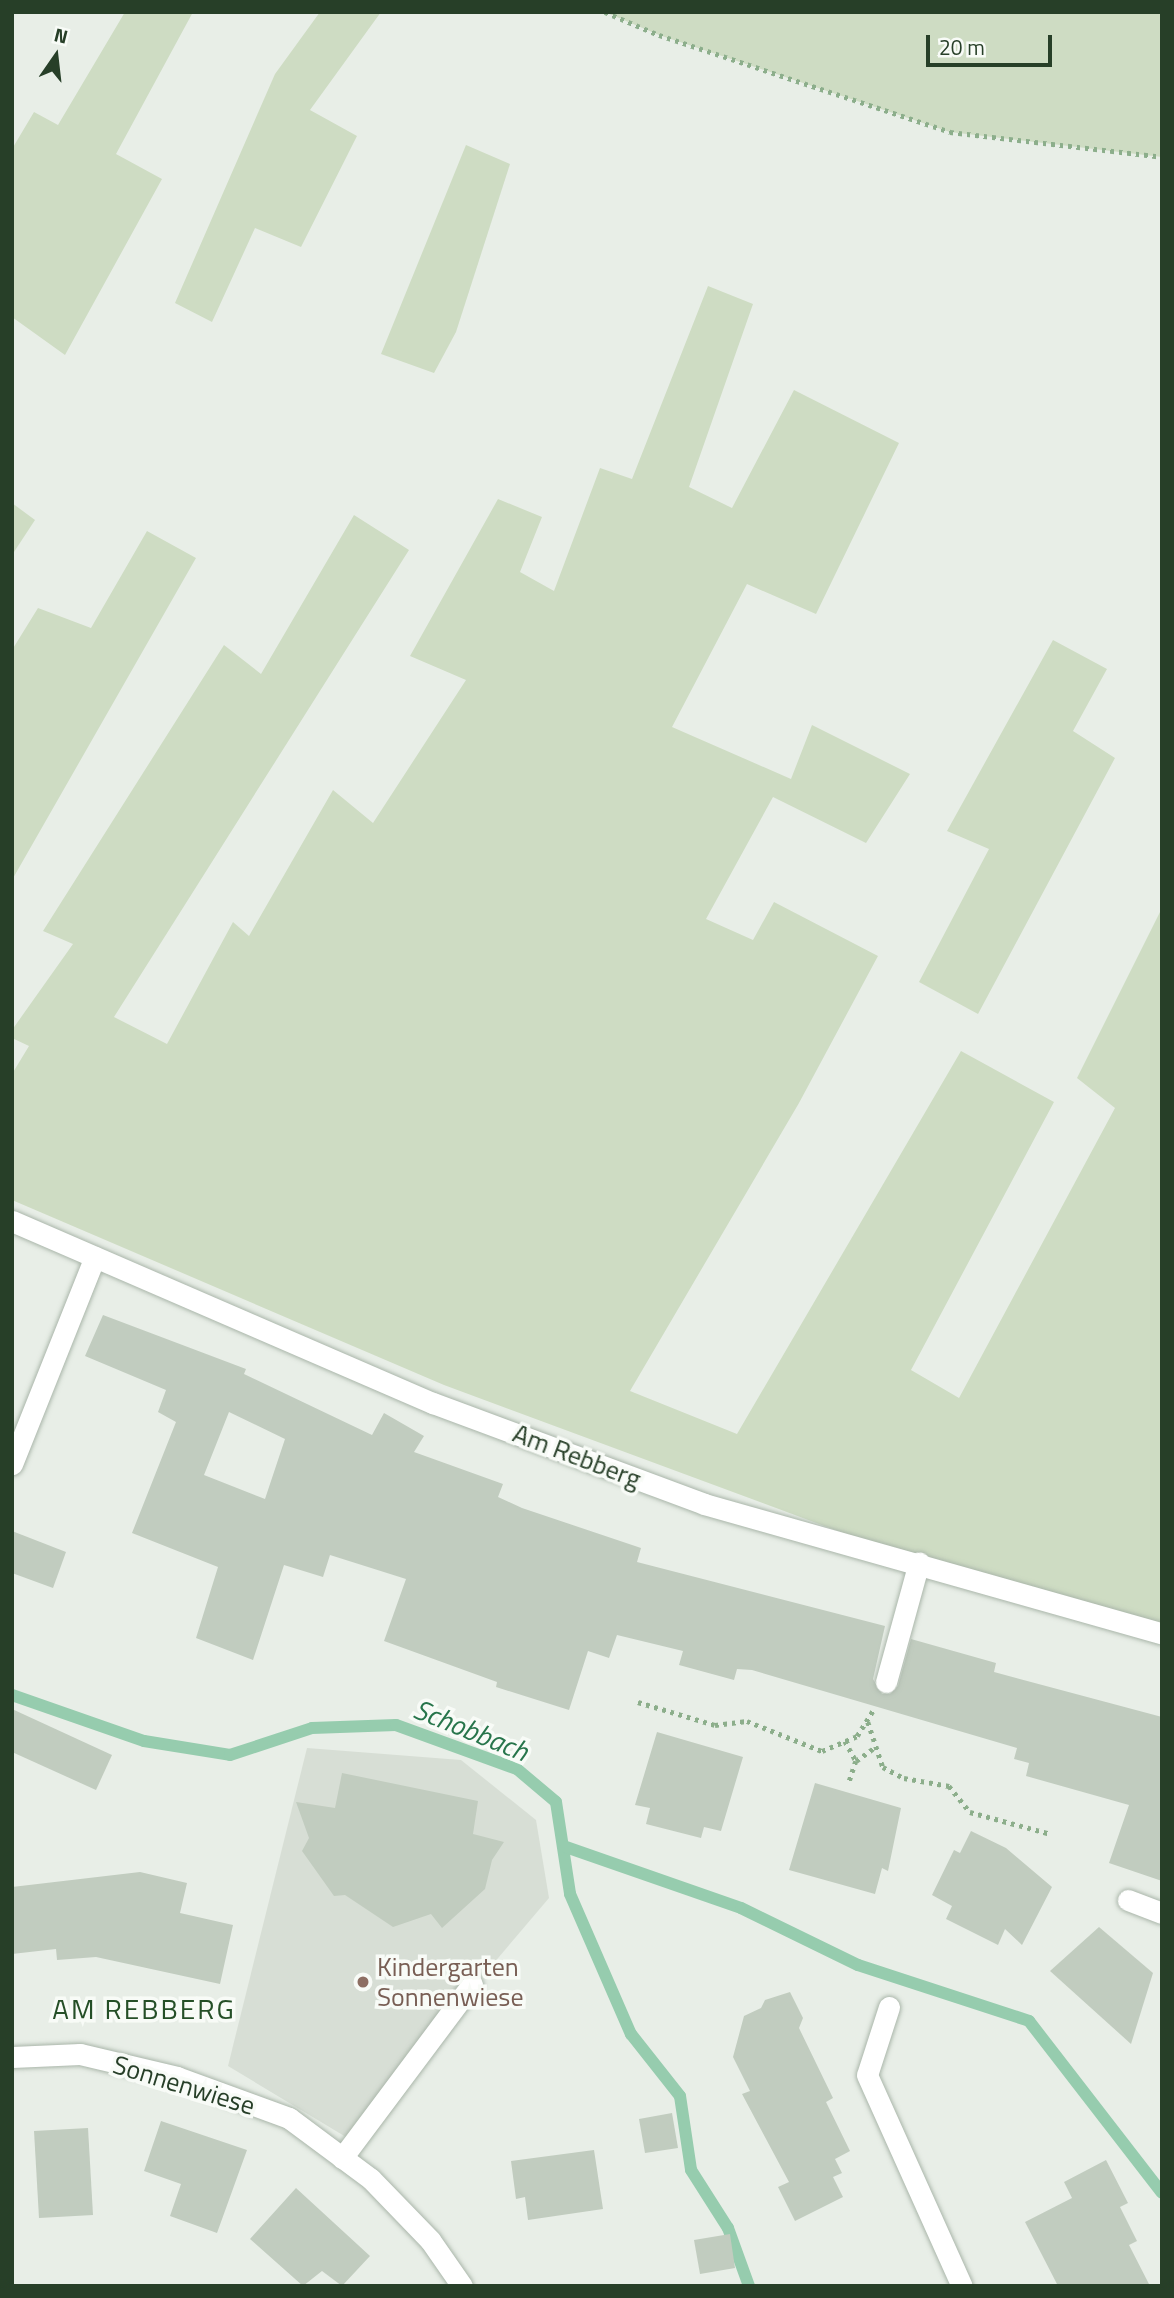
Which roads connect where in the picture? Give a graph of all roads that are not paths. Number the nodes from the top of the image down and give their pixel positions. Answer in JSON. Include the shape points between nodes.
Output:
{"nodes":[{"id":1,"x":12,"y":1221,"type":"edge"},
{"id":2,"x":95,"y":1257,"type":"junction"},
{"id":3,"x":12,"y":1464,"type":"edge"},
{"id":4,"x":919,"y":1562,"type":"junction"},
{"id":5,"x":1162,"y":1634,"type":"edge"},
{"id":6,"x":886,"y":1682,"type":"road end"},
{"id":7,"x":1128,"y":1900,"type":"dead end"},
{"id":8,"x":1162,"y":1913,"type":"edge"},
{"id":9,"x":472,"y":1984,"type":"dead end"},
{"id":10,"x":889,"y":2007,"type":"dead end"},
{"id":11,"x":12,"y":2057,"type":"edge"},
{"id":12,"x":342,"y":2158,"type":"junction"},
{"id":13,"x":462,"y":2286,"type":"edge"},
{"id":14,"x":962,"y":2286,"type":"edge"}],
"edges":[{"from":1,"to":2,"type":"street","name":"Am Rebberg"},
{"from":2,"to":3,"type":"street"},
{"from":2,"to":4,"type":"street","name":"Am Rebberg","via":[[433,1403],[691,1499]]},
{"from":4,"to":5,"type":"street","name":"Am Rebberg"},
{"from":4,"to":6,"type":"street"},
{"from":7,"to":8,"type":"street"},
{"from":9,"to":12,"type":"street"},
{"from":10,"to":14,"type":"street","via":[[867,2075]]},
{"from":11,"to":12,"type":"street","name":"Sonnenwiese","via":[[80,2054],[177,2077],[289,2118]]},
{"from":12,"to":13,"type":"street","name":"Sonnenwiese","via":[[371,2179],[430,2240]]}]}
